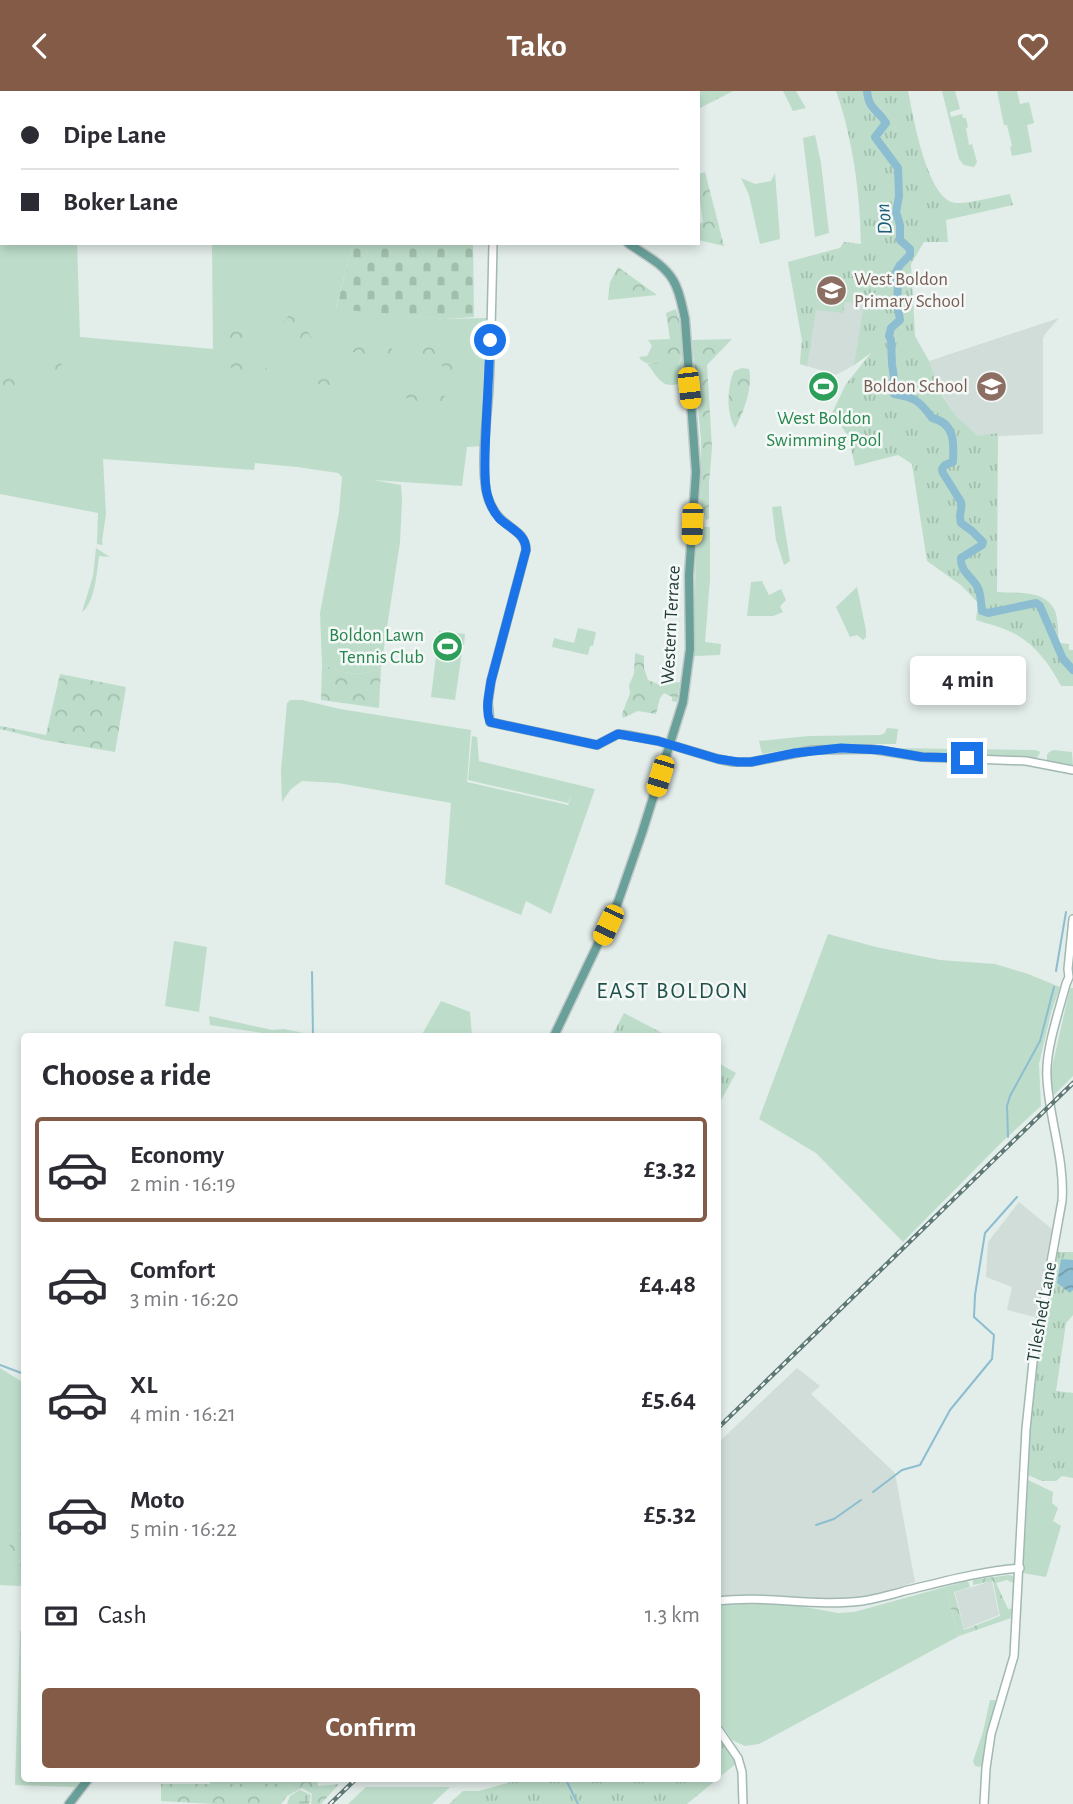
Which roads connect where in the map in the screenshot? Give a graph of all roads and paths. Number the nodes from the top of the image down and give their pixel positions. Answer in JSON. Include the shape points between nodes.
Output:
{"nodes":[{"id":1,"x":493,"y":245,"type":"edge"},
{"id":2,"x":631,"y":245,"type":"edge"},
{"id":3,"x":671,"y":744,"type":"junction"},
{"id":4,"x":1073,"y":770,"type":"edge"},
{"id":5,"x":1073,"y":919,"type":"edge"},
{"id":6,"x":1071,"y":977,"type":"edge"},
{"id":7,"x":555,"y":1033,"type":"edge"},
{"id":8,"x":1020,"y":1568,"type":"junction"},
{"id":9,"x":721,"y":1601,"type":"edge"},
{"id":10,"x":721,"y":1733,"type":"edge"},
{"id":11,"x":86,"y":1782,"type":"edge"},
{"id":12,"x":69,"y":1804,"type":"edge"},
{"id":13,"x":743,"y":1804,"type":"edge"},
{"id":14,"x":984,"y":1804,"type":"edge"}],
"edges":[{"from":1,"to":3,"type":"street","via":[[486,489],[494,511],[523,538],[526,550],[491,681],[490,722],[597,745],[618,734]]},
{"from":2,"to":3,"type":"main road","name":"Western Terrace","via":[[673,279],[685,319],[695,459],[690,649]]},
{"from":3,"to":4,"type":"street","via":[[724,761],[813,750],[871,749],[922,757],[1026,761]]},
{"from":3,"to":7,"type":"main road","name":"Western Terrace","via":[[619,899]]},
{"from":5,"to":6,"type":"street","name":"Tileshed Lane"},
{"from":6,"to":8,"type":"street","name":"Tileshed Lane","via":[[1047,1064],[1063,1188],[1033,1362]]},
{"from":8,"to":9,"type":"street","via":[[864,1601]]},
{"from":8,"to":14,"type":"street","name":"Tileshed Lane","via":[[1014,1656],[990,1734]]},
{"from":10,"to":13,"type":"street","via":[[738,1758]]},
{"from":11,"to":12,"type":"main road"}]}
